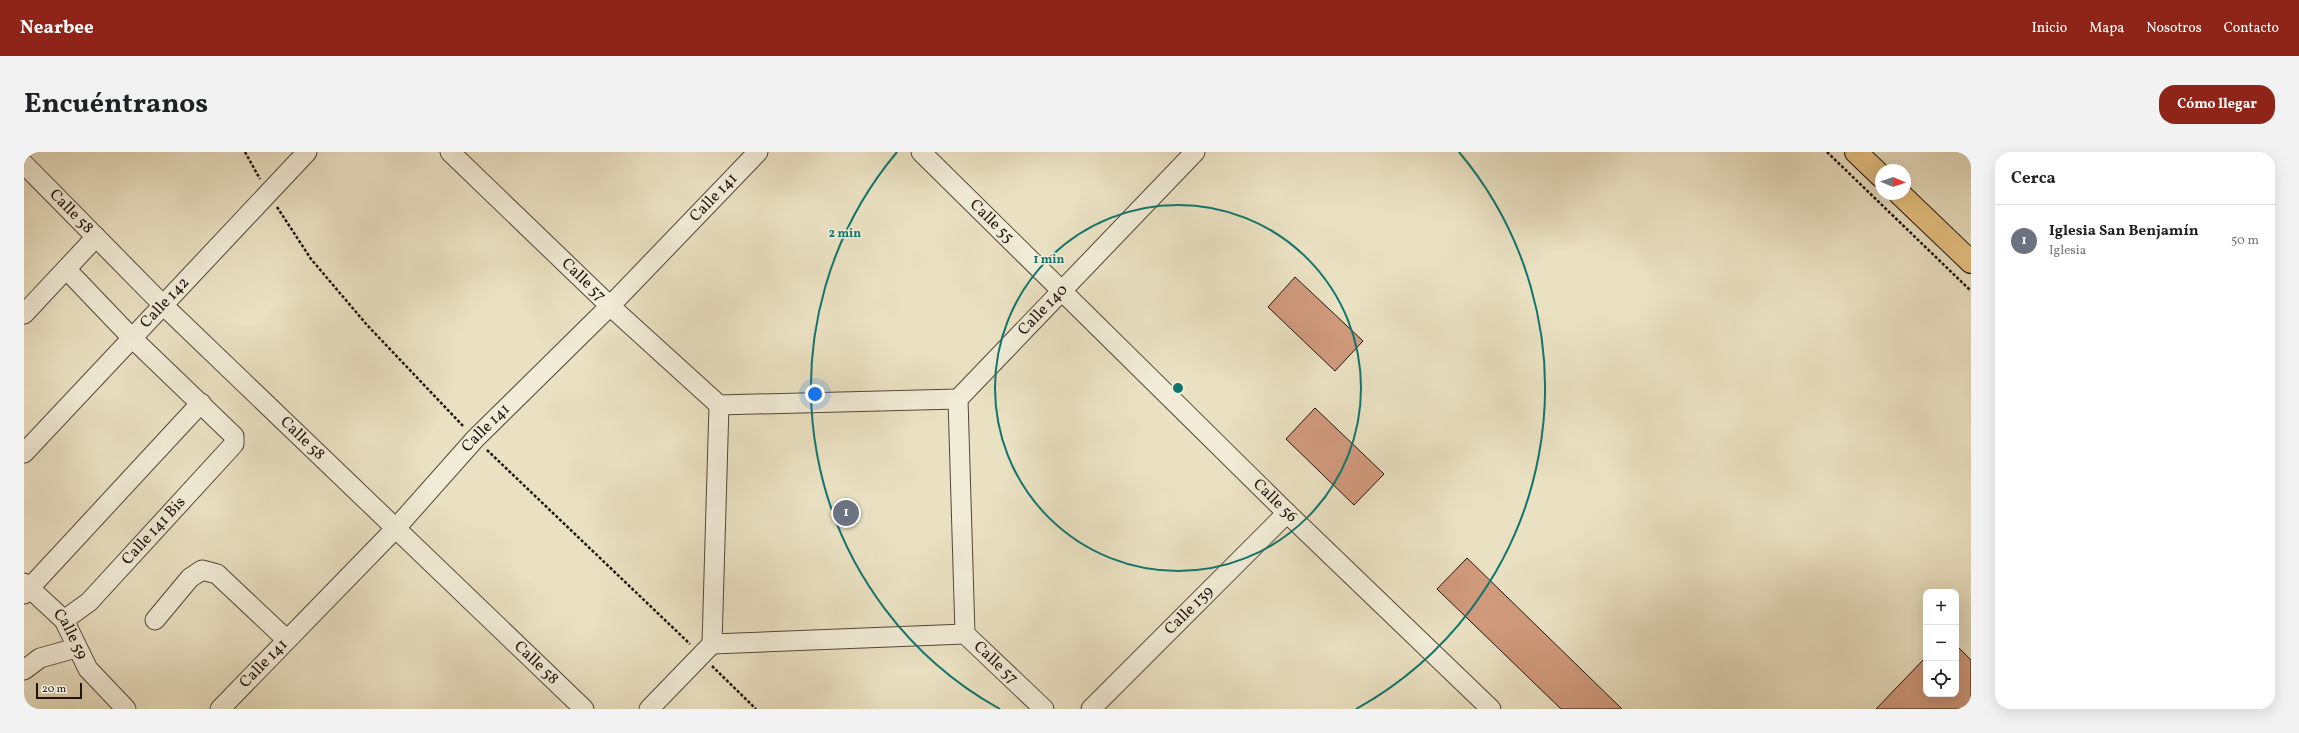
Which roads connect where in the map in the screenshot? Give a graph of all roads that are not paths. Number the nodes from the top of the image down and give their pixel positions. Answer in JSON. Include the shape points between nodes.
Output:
{"nodes":[{"id":1,"x":307,"y":152,"type":"edge"},
{"id":2,"x":450,"y":152,"type":"edge"},
{"id":3,"x":758,"y":152,"type":"edge"},
{"id":4,"x":921,"y":152,"type":"edge"},
{"id":5,"x":1195,"y":152,"type":"edge"},
{"id":6,"x":1856,"y":152,"type":"edge"},
{"id":7,"x":24,"y":164,"type":"edge"},
{"id":8,"x":1875,"y":170,"type":"edge"},
{"id":9,"x":1906,"y":200,"type":"edge"},
{"id":10,"x":96,"y":237,"type":"junction"},
{"id":11,"x":1970,"y":261,"type":"edge"},
{"id":12,"x":66,"y":269,"type":"junction"},
{"id":13,"x":1062,"y":290,"type":"junction"},
{"id":14,"x":163,"y":304,"type":"junction"},
{"id":15,"x":610,"y":306,"type":"junction"},
{"id":16,"x":24,"y":314,"type":"edge"},
{"id":17,"x":132,"y":338,"type":"junction"},
{"id":18,"x":958,"y":399,"type":"junction"},
{"id":19,"x":201,"y":403,"type":"junction"},
{"id":20,"x":719,"y":405,"type":"junction"},
{"id":21,"x":24,"y":453,"type":"edge"},
{"id":22,"x":1287,"y":513,"type":"junction"},
{"id":23,"x":396,"y":528,"type":"junction"},
{"id":24,"x":26,"y":588,"type":"edge"},
{"id":25,"x":64,"y":620,"type":"junction"},
{"id":26,"x":155,"y":620,"type":"dead end"},
{"id":27,"x":965,"y":634,"type":"junction"},
{"id":28,"x":286,"y":639,"type":"junction"},
{"id":29,"x":712,"y":644,"type":"junction"},
{"id":30,"x":76,"y":648,"type":"junction"},
{"id":31,"x":24,"y":670,"type":"edge"},
{"id":32,"x":126,"y":709,"type":"edge"},
{"id":33,"x":220,"y":709,"type":"edge"},
{"id":34,"x":584,"y":709,"type":"edge"},
{"id":35,"x":649,"y":709,"type":"edge"},
{"id":36,"x":1044,"y":709,"type":"edge"},
{"id":37,"x":1091,"y":709,"type":"edge"},
{"id":38,"x":1491,"y":709,"type":"edge"}],
"edges":[{"from":1,"to":14,"type":"street","name":"Calle 142"},
{"from":2,"to":15,"type":"street","name":"Calle 57"},
{"from":3,"to":15,"type":"street","name":"Calle 141"},
{"from":4,"to":13,"type":"street","name":"Calle 55"},
{"from":5,"to":13,"type":"street","name":"Calle 140"},
{"from":6,"to":8,"type":"main road"},
{"from":7,"to":10,"type":"street","name":"Calle 58"},
{"from":9,"to":11,"type":"main road"},
{"from":10,"to":12,"type":"street"},
{"from":10,"to":14,"type":"street","name":"Calle 58"},
{"from":12,"to":16,"type":"street"},
{"from":12,"to":17,"type":"street"},
{"from":13,"to":18,"type":"street","name":"Calle 140"},
{"from":13,"to":22,"type":"street","name":"Calle 56"},
{"from":14,"to":17,"type":"street","name":"Calle 142"},
{"from":14,"to":23,"type":"street","name":"Calle 58"},
{"from":15,"to":20,"type":"street","name":"Calle 57"},
{"from":15,"to":23,"type":"street","name":"Calle 141","via":[[475,439]]},
{"from":17,"to":19,"type":"street"},
{"from":17,"to":21,"type":"street","name":"Calle 142"},
{"from":18,"to":20,"type":"street"},
{"from":18,"to":27,"type":"street"},
{"from":19,"to":24,"type":"street"},
{"from":19,"to":25,"type":"street","name":"Calle 141 Bis","via":[[234,436],[234,444],[89,602]]},
{"from":20,"to":29,"type":"street"},
{"from":22,"to":37,"type":"street","name":"Calle 139"},
{"from":22,"to":38,"type":"street","name":"Calle 56"},
{"from":23,"to":28,"type":"street","name":"Calle 141"},
{"from":23,"to":34,"type":"street","name":"Calle 58"},
{"from":24,"to":25,"type":"street","name":"Calle 59"},
{"from":25,"to":30,"type":"street","name":"Calle 59"},
{"from":26,"to":28,"type":"street","via":[[190,578],[202,570],[217,574]]},
{"from":27,"to":29,"type":"street"},
{"from":27,"to":36,"type":"street","name":"Calle 57"},
{"from":28,"to":33,"type":"street","name":"Calle 141"},
{"from":29,"to":35,"type":"street"},
{"from":30,"to":31,"type":"street","via":[[40,658]]},
{"from":30,"to":32,"type":"street","name":"Calle 59","via":[[88,670]]}]}
